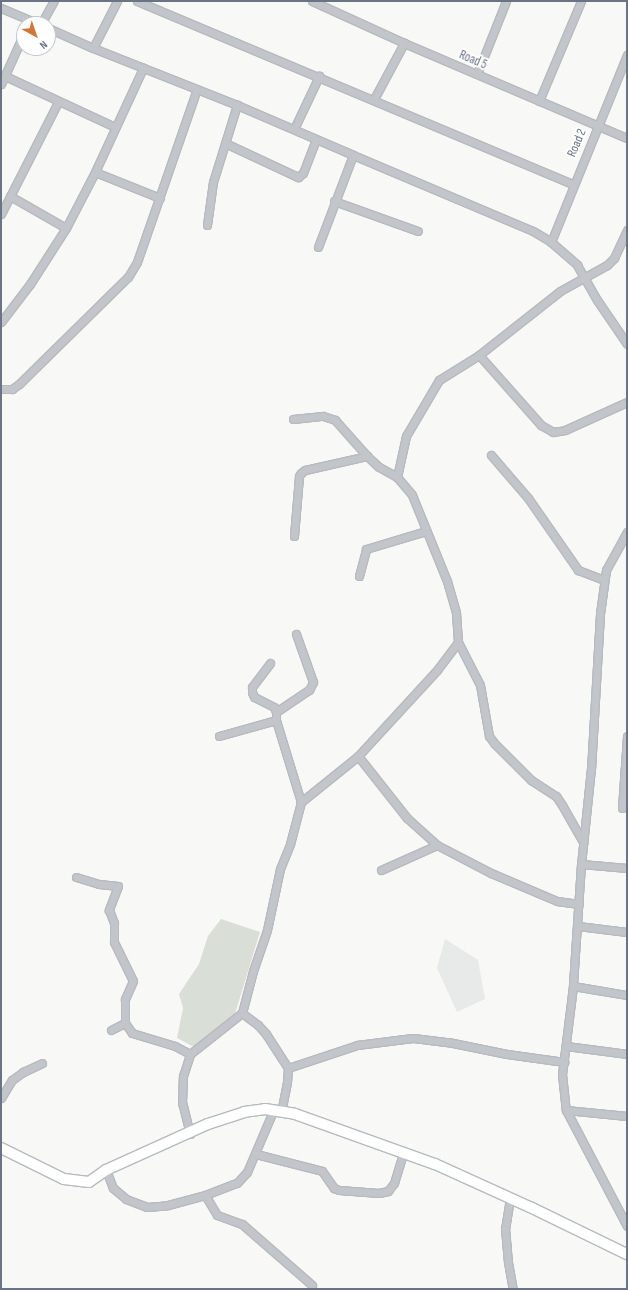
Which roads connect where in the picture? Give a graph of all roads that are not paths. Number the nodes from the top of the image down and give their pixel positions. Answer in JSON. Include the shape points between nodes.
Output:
{"nodes":[{"id":1,"x":54,"y":1,"type":"edge"},
{"id":2,"x":117,"y":1,"type":"edge"},
{"id":3,"x":137,"y":1,"type":"edge"},
{"id":4,"x":312,"y":1,"type":"edge"},
{"id":5,"x":506,"y":1,"type":"edge"},
{"id":6,"x":581,"y":1,"type":"edge"},
{"id":7,"x":1,"y":8,"type":"edge"},
{"id":8,"x":17,"y":16,"type":"edge"},
{"id":9,"x":45,"y":16,"type":"edge"},
{"id":10,"x":56,"y":32,"type":"edge"},
{"id":11,"x":404,"y":43,"type":"junction"},
{"id":12,"x":93,"y":48,"type":"junction"},
{"id":13,"x":16,"y":51,"type":"edge"},
{"id":14,"x":627,"y":55,"type":"edge"},
{"id":15,"x":143,"y":68,"type":"junction"},
{"id":16,"x":477,"y":74,"type":"junction"},
{"id":17,"x":5,"y":76,"type":"junction"},
{"id":18,"x":319,"y":76,"type":"junction"},
{"id":19,"x":1,"y":84,"type":"edge"},
{"id":20,"x":196,"y":89,"type":"junction"},
{"id":21,"x":374,"y":99,"type":"junction"},
{"id":22,"x":539,"y":101,"type":"junction"},
{"id":23,"x":58,"y":102,"type":"junction"},
{"id":24,"x":237,"y":105,"type":"junction"},
{"id":25,"x":598,"y":126,"type":"junction"},
{"id":26,"x":115,"y":127,"type":"junction"},
{"id":27,"x":294,"y":129,"type":"junction"},
{"id":28,"x":627,"y":138,"type":"edge"},
{"id":29,"x":316,"y":139,"type":"junction"},
{"id":30,"x":225,"y":143,"type":"junction"},
{"id":31,"x":353,"y":156,"type":"junction"},
{"id":32,"x":95,"y":172,"type":"junction"},
{"id":33,"x":573,"y":184,"type":"junction"},
{"id":34,"x":10,"y":196,"type":"junction"},
{"id":35,"x":160,"y":198,"type":"junction"},
{"id":36,"x":334,"y":201,"type":"junction"},
{"id":37,"x":1,"y":214,"type":"edge"},
{"id":38,"x":207,"y":225,"type":"dead end"},
{"id":39,"x":66,"y":228,"type":"junction"},
{"id":40,"x":627,"y":230,"type":"edge"},
{"id":41,"x":418,"y":231,"type":"dead end"},
{"id":42,"x":551,"y":242,"type":"junction"},
{"id":43,"x":318,"y":247,"type":"dead end"},
{"id":44,"x":584,"y":277,"type":"junction"},
{"id":45,"x":1,"y":322,"type":"edge"},
{"id":46,"x":627,"y":344,"type":"edge"},
{"id":47,"x":479,"y":355,"type":"junction"},
{"id":48,"x":1,"y":390,"type":"edge"},
{"id":49,"x":627,"y":402,"type":"edge"},
{"id":50,"x":293,"y":419,"type":"dead end"},
{"id":51,"x":491,"y":455,"type":"dead end"},
{"id":52,"x":367,"y":456,"type":"junction"},
{"id":53,"x":397,"y":477,"type":"junction"},
{"id":54,"x":426,"y":531,"type":"junction"},
{"id":55,"x":294,"y":536,"type":"dead end"},
{"id":56,"x":626,"y":536,"type":"edge"},
{"id":57,"x":359,"y":576,"type":"dead end"},
{"id":58,"x":604,"y":580,"type":"junction"},
{"id":59,"x":296,"y":634,"type":"dead end"},
{"id":60,"x":458,"y":642,"type":"junction"},
{"id":61,"x":270,"y":663,"type":"dead end"},
{"id":62,"x":276,"y":712,"type":"junction"},
{"id":63,"x":276,"y":720,"type":"junction"},
{"id":64,"x":219,"y":736,"type":"dead end"},
{"id":65,"x":627,"y":736,"type":"edge"},
{"id":66,"x":358,"y":756,"type":"junction"},
{"id":67,"x":301,"y":802,"type":"junction"},
{"id":68,"x":622,"y":808,"type":"dead end"},
{"id":69,"x":583,"y":842,"type":"junction"},
{"id":70,"x":437,"y":845,"type":"junction"},
{"id":71,"x":581,"y":864,"type":"junction"},
{"id":72,"x":627,"y":868,"type":"edge"},
{"id":73,"x":381,"y":870,"type":"dead end"},
{"id":74,"x":76,"y":877,"type":"dead end"},
{"id":75,"x":579,"y":904,"type":"junction"},
{"id":76,"x":578,"y":926,"type":"junction"},
{"id":77,"x":627,"y":932,"type":"edge"},
{"id":78,"x":573,"y":986,"type":"junction"},
{"id":79,"x":627,"y":995,"type":"edge"},
{"id":80,"x":242,"y":1013,"type":"junction"},
{"id":81,"x":125,"y":1023,"type":"junction"},
{"id":82,"x":112,"y":1030,"type":"dead end"},
{"id":83,"x":566,"y":1046,"type":"junction"},
{"id":84,"x":190,"y":1054,"type":"junction"},
{"id":85,"x":627,"y":1054,"type":"edge"},
{"id":86,"x":564,"y":1062,"type":"junction"},
{"id":87,"x":42,"y":1063,"type":"dead end"},
{"id":88,"x":288,"y":1068,"type":"junction"},
{"id":89,"x":1,"y":1098,"type":"edge"},
{"id":90,"x":566,"y":1110,"type":"junction"},
{"id":91,"x":277,"y":1111,"type":"junction"},
{"id":92,"x":627,"y":1116,"type":"edge"},
{"id":93,"x":190,"y":1134,"type":"junction"},
{"id":94,"x":1,"y":1148,"type":"edge"},
{"id":95,"x":403,"y":1153,"type":"junction"},
{"id":96,"x":256,"y":1154,"type":"junction"},
{"id":97,"x":106,"y":1170,"type":"junction"},
{"id":98,"x":205,"y":1196,"type":"junction"},
{"id":99,"x":510,"y":1198,"type":"junction"},
{"id":100,"x":627,"y":1226,"type":"edge"},
{"id":101,"x":627,"y":1254,"type":"edge"},
{"id":102,"x":312,"y":1285,"type":"dead end"},
{"id":103,"x":513,"y":1289,"type":"edge"}],
"edges":[{"from":1,"to":9,"type":"street"},
{"from":2,"to":12,"type":"street"},
{"from":3,"to":18,"type":"street"},
{"from":4,"to":11,"type":"street","name":"Road 5"},
{"from":5,"to":16,"type":"street"},
{"from":6,"to":22,"type":"street"},
{"from":7,"to":8,"type":"street"},
{"from":10,"to":12,"type":"street"},
{"from":11,"to":16,"type":"street","name":"Road 5"},
{"from":11,"to":21,"type":"street"},
{"from":12,"to":15,"type":"street"},
{"from":13,"to":17,"type":"street"},
{"from":14,"to":25,"type":"street","name":"Road 2"},
{"from":15,"to":20,"type":"street"},
{"from":15,"to":26,"type":"street"},
{"from":16,"to":22,"type":"street","name":"Road 5"},
{"from":17,"to":19,"type":"street"},
{"from":17,"to":23,"type":"street"},
{"from":18,"to":21,"type":"street"},
{"from":18,"to":27,"type":"street"},
{"from":20,"to":24,"type":"street"},
{"from":20,"to":35,"type":"street"},
{"from":21,"to":33,"type":"street"},
{"from":22,"to":25,"type":"street","name":"Road 5"},
{"from":23,"to":26,"type":"street"},
{"from":23,"to":34,"type":"street"},
{"from":24,"to":27,"type":"street"},
{"from":24,"to":30,"type":"street"},
{"from":25,"to":28,"type":"street","name":"Road 5"},
{"from":25,"to":33,"type":"street","name":"Road 2"},
{"from":26,"to":32,"type":"street"},
{"from":27,"to":29,"type":"street"},
{"from":29,"to":30,"type":"street","via":[[303,172],[298,177]]},
{"from":29,"to":31,"type":"street"},
{"from":30,"to":38,"type":"street","via":[[213,182]]},
{"from":31,"to":36,"type":"street"},
{"from":31,"to":42,"type":"street","via":[[533,231]]},
{"from":32,"to":35,"type":"street"},
{"from":32,"to":39,"type":"street"},
{"from":33,"to":42,"type":"street","name":"Road 2"},
{"from":34,"to":37,"type":"street"},
{"from":34,"to":39,"type":"street"},
{"from":35,"to":48,"type":"street","via":[[137,262],[128,277],[19,384],[12,389]]},
{"from":36,"to":41,"type":"street"},
{"from":36,"to":43,"type":"street"},
{"from":39,"to":45,"type":"street","via":[[30,284]]},
{"from":40,"to":44,"type":"street","via":[[614,258]]},
{"from":42,"to":44,"type":"street","via":[[577,265]]},
{"from":44,"to":46,"type":"street"},
{"from":44,"to":47,"type":"street","via":[[560,291]]},
{"from":47,"to":49,"type":"street","via":[[541,425],[553,432],[565,430]]},
{"from":47,"to":53,"type":"street","via":[[439,380],[406,436]]},
{"from":50,"to":52,"type":"street","via":[[330,417]]},
{"from":51,"to":58,"type":"street","via":[[528,498],[578,570]]},
{"from":52,"to":53,"type":"street","via":[[379,467]]},
{"from":52,"to":55,"type":"street","via":[[301,472]]},
{"from":53,"to":54,"type":"street","via":[[412,495]]},
{"from":54,"to":57,"type":"street","via":[[366,549]]},
{"from":54,"to":60,"type":"street","via":[[447,581],[456,613]]},
{"from":56,"to":58,"type":"street","via":[[611,558]]},
{"from":58,"to":69,"type":"street","via":[[591,768]]},
{"from":59,"to":62,"type":"street","via":[[313,682],[309,690]]},
{"from":60,"to":66,"type":"street","via":[[432,676]]},
{"from":60,"to":69,"type":"street","via":[[480,685],[489,736],[531,780],[556,796]]},
{"from":61,"to":62,"type":"street","via":[[252,687],[252,692],[254,697],[274,707]]},
{"from":62,"to":63,"type":"street"},
{"from":63,"to":64,"type":"street"},
{"from":63,"to":67,"type":"street"},
{"from":65,"to":68,"type":"street"},
{"from":66,"to":67,"type":"street"},
{"from":66,"to":70,"type":"street","via":[[407,818]]},
{"from":67,"to":80,"type":"street","via":[[290,844],[280,869],[268,930],[253,971]]},
{"from":69,"to":71,"type":"street"},
{"from":70,"to":73,"type":"street"},
{"from":70,"to":75,"type":"street","via":[[490,873],[557,902]]},
{"from":71,"to":72,"type":"street"},
{"from":71,"to":75,"type":"street"},
{"from":74,"to":81,"type":"street","via":[[99,884],[118,886],[109,910],[114,923],[114,942],[134,981],[125,999]]},
{"from":75,"to":76,"type":"street"},
{"from":76,"to":77,"type":"street"},
{"from":76,"to":78,"type":"street"},
{"from":78,"to":79,"type":"street"},
{"from":78,"to":83,"type":"street"},
{"from":80,"to":84,"type":"street"},
{"from":80,"to":88,"type":"street","via":[[266,1034]]},
{"from":81,"to":82,"type":"street"},
{"from":81,"to":84,"type":"street","via":[[132,1033],[175,1046]]},
{"from":83,"to":85,"type":"street"},
{"from":83,"to":86,"type":"street"},
{"from":84,"to":93,"type":"street","via":[[183,1076],[182,1103]]},
{"from":86,"to":88,"type":"street","via":[[413,1038],[357,1045]]},
{"from":86,"to":90,"type":"street","via":[[562,1074]]},
{"from":87,"to":89,"type":"street","via":[[12,1080]]},
{"from":88,"to":91,"type":"street"},
{"from":90,"to":92,"type":"street"},
{"from":90,"to":100,"type":"street"},
{"from":91,"to":93,"type":"street","via":[[265,1109],[244,1112],[208,1124]]},
{"from":91,"to":95,"type":"street","via":[[295,1114]]},
{"from":91,"to":96,"type":"street"},
{"from":93,"to":97,"type":"street"},
{"from":94,"to":97,"type":"street","via":[[64,1179],[89,1182]]},
{"from":95,"to":96,"type":"street","via":[[394,1183],[388,1191],[379,1194],[339,1190],[322,1171]]},
{"from":95,"to":99,"type":"street","via":[[435,1164]]},
{"from":96,"to":98,"type":"street","via":[[238,1183]]},
{"from":97,"to":98,"type":"street","via":[[113,1188],[126,1198],[147,1207]]},
{"from":98,"to":102,"type":"street","via":[[217,1215],[242,1224]]},
{"from":99,"to":101,"type":"street"},
{"from":99,"to":103,"type":"street","via":[[505,1228]]}]}
